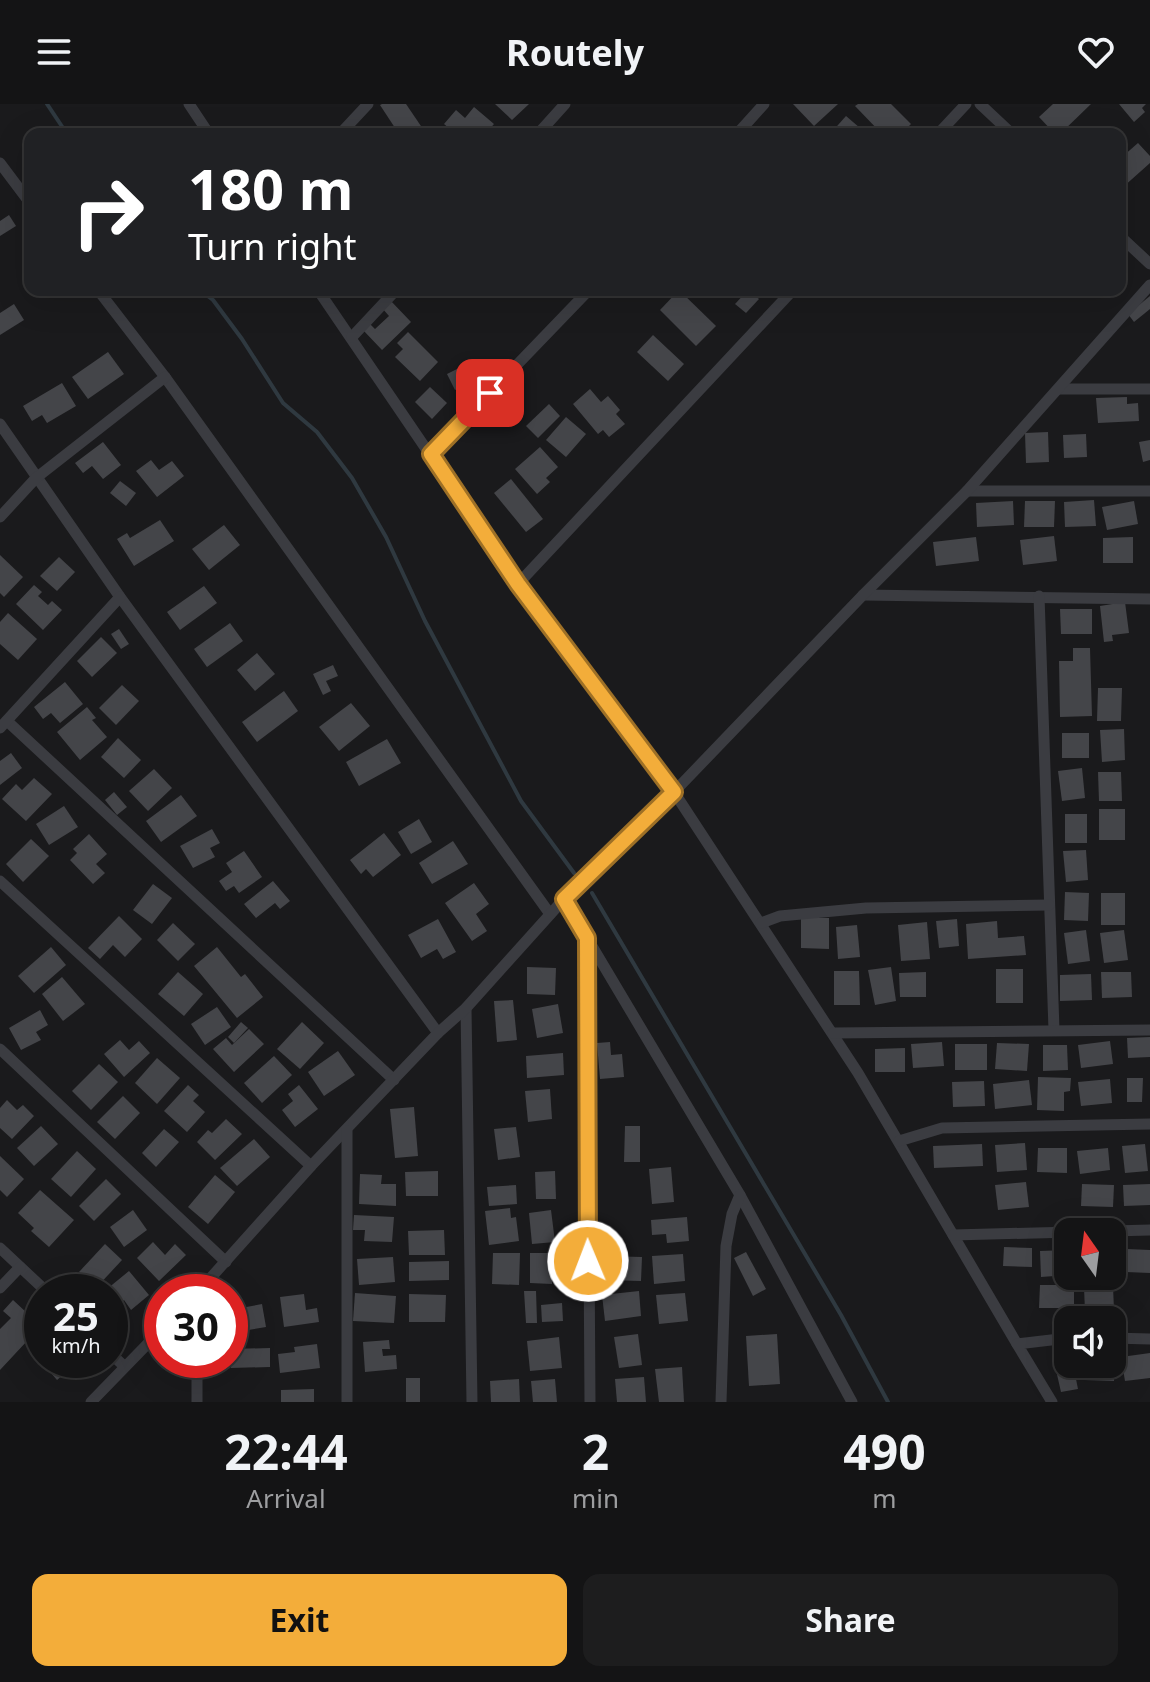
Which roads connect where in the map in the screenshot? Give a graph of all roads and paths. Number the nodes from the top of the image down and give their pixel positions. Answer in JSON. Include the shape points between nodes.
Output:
{"nodes":[{"id":1,"x":189,"y":104,"type":"edge"},
{"id":2,"x":368,"y":104,"type":"edge"},
{"id":3,"x":565,"y":104,"type":"edge"},
{"id":4,"x":764,"y":104,"type":"edge"},
{"id":5,"x":966,"y":104,"type":"edge"},
{"id":6,"x":980,"y":104,"type":"edge"},
{"id":7,"x":205,"y":128,"type":"edge"},
{"id":8,"x":346,"y":128,"type":"edge"},
{"id":9,"x":543,"y":128,"type":"edge"},
{"id":10,"x":742,"y":128,"type":"edge"},
{"id":11,"x":944,"y":128,"type":"edge"},
{"id":12,"x":1006,"y":128,"type":"edge"},
{"id":13,"x":0,"y":163,"type":"edge"},
{"id":14,"x":24,"y":195,"type":"edge"},
{"id":15,"x":1126,"y":242,"type":"edge"},
{"id":16,"x":1150,"y":264,"type":"edge"},
{"id":17,"x":1150,"y":285,"type":"edge"},
{"id":18,"x":103,"y":296,"type":"edge"},
{"id":19,"x":322,"y":296,"type":"edge"},
{"id":20,"x":390,"y":296,"type":"edge"},
{"id":21,"x":583,"y":296,"type":"edge"},
{"id":22,"x":787,"y":296,"type":"edge"},
{"id":23,"x":352,"y":337,"type":"junction"},
{"id":24,"x":165,"y":377,"type":"junction"},
{"id":25,"x":1059,"y":389,"type":"junction"},
{"id":26,"x":1150,"y":389,"type":"edge"},
{"id":27,"x":0,"y":424,"type":"edge"},
{"id":28,"x":431,"y":454,"type":"junction"},
{"id":29,"x":36,"y":478,"type":"junction"},
{"id":30,"x":967,"y":491,"type":"junction"},
{"id":31,"x":1150,"y":491,"type":"edge"},
{"id":32,"x":0,"y":517,"type":"edge"},
{"id":33,"x":518,"y":584,"type":"junction"},
{"id":34,"x":863,"y":595,"type":"junction"},
{"id":35,"x":1039,"y":596,"type":"junction"},
{"id":36,"x":120,"y":597,"type":"junction"},
{"id":37,"x":1150,"y":599,"type":"edge"},
{"id":38,"x":3,"y":724,"type":"edge"},
{"id":39,"x":674,"y":792,"type":"junction"},
{"id":40,"x":0,"y":881,"type":"edge"},
{"id":41,"x":564,"y":899,"type":"junction"},
{"id":42,"x":1049,"y":905,"type":"junction"},
{"id":43,"x":550,"y":914,"type":"junction"},
{"id":44,"x":761,"y":923,"type":"junction"},
{"id":45,"x":587,"y":938,"type":"junction"},
{"id":46,"x":604,"y":966,"type":"junction"},
{"id":47,"x":587,"y":983,"type":"junction"},
{"id":48,"x":466,"y":1008,"type":"junction"},
{"id":49,"x":1054,"y":1030,"type":"junction"},
{"id":50,"x":1150,"y":1030,"type":"edge"},
{"id":51,"x":438,"y":1033,"type":"junction"},
{"id":52,"x":833,"y":1033,"type":"junction"},
{"id":53,"x":0,"y":1049,"type":"edge"},
{"id":54,"x":394,"y":1080,"type":"junction"},
{"id":55,"x":1150,"y":1124,"type":"edge"},
{"id":56,"x":347,"y":1131,"type":"junction"},
{"id":57,"x":899,"y":1141,"type":"junction"},
{"id":58,"x":311,"y":1166,"type":"junction"},
{"id":59,"x":740,"y":1195,"type":"junction"},
{"id":60,"x":1150,"y":1230,"type":"edge"},
{"id":61,"x":953,"y":1235,"type":"junction"},
{"id":62,"x":0,"y":1248,"type":"edge"},
{"id":63,"x":226,"y":1262,"type":"junction"},
{"id":64,"x":20,"y":1267,"type":"junction"},
{"id":65,"x":28,"y":1274,"type":"edge"},
{"id":66,"x":215,"y":1274,"type":"edge"},
{"id":67,"x":0,"y":1288,"type":"edge"},
{"id":68,"x":1126,"y":1338,"type":"edge"},
{"id":69,"x":1150,"y":1339,"type":"edge"},
{"id":70,"x":1054,"y":1340,"type":"edge"},
{"id":71,"x":1017,"y":1344,"type":"junction"},
{"id":72,"x":144,"y":1347,"type":"edge"},
{"id":73,"x":128,"y":1362,"type":"edge"},
{"id":74,"x":113,"y":1378,"type":"edge"},
{"id":75,"x":197,"y":1378,"type":"edge"},
{"id":76,"x":843,"y":1386,"type":"junction"},
{"id":77,"x":91,"y":1402,"type":"edge"},
{"id":78,"x":197,"y":1402,"type":"edge"},
{"id":79,"x":347,"y":1402,"type":"edge"},
{"id":80,"x":472,"y":1402,"type":"edge"},
{"id":81,"x":590,"y":1402,"type":"edge"},
{"id":82,"x":721,"y":1402,"type":"edge"},
{"id":83,"x":840,"y":1402,"type":"edge"},
{"id":84,"x":852,"y":1402,"type":"edge"},
{"id":85,"x":1052,"y":1402,"type":"edge"}],
"edges":[{"from":1,"to":7,"type":"street"},
{"from":2,"to":8,"type":"street"},
{"from":3,"to":9,"type":"street"},
{"from":4,"to":10,"type":"street"},
{"from":5,"to":11,"type":"street"},
{"from":6,"to":12,"type":"street"},
{"from":13,"to":14,"type":"street"},
{"from":15,"to":16,"type":"street"},
{"from":17,"to":25,"type":"street"},
{"from":18,"to":24,"type":"street"},
{"from":19,"to":23,"type":"street"},
{"from":20,"to":23,"type":"street"},
{"from":21,"to":28,"type":"street"},
{"from":22,"to":33,"type":"street"},
{"from":23,"to":28,"type":"street"},
{"from":24,"to":29,"type":"street"},
{"from":24,"to":43,"type":"street"},
{"from":25,"to":26,"type":"street"},
{"from":25,"to":30,"type":"street"},
{"from":27,"to":29,"type":"street"},
{"from":28,"to":33,"type":"street"},
{"from":29,"to":32,"type":"street"},
{"from":29,"to":36,"type":"street"},
{"from":30,"to":31,"type":"street"},
{"from":30,"to":34,"type":"street"},
{"from":33,"to":39,"type":"street"},
{"from":34,"to":35,"type":"street"},
{"from":34,"to":39,"type":"street"},
{"from":35,"to":37,"type":"street"},
{"from":35,"to":42,"type":"street"},
{"from":36,"to":38,"type":"street"},
{"from":36,"to":51,"type":"street"},
{"from":38,"to":54,"type":"street","via":[[204,901]]},
{"from":39,"to":41,"type":"street"},
{"from":39,"to":44,"type":"street"},
{"from":40,"to":58,"type":"street"},
{"from":41,"to":43,"type":"street"},
{"from":41,"to":45,"type":"street"},
{"from":42,"to":44,"type":"street","via":[[866,908],[780,916]]},
{"from":42,"to":49,"type":"street"},
{"from":43,"to":48,"type":"street"},
{"from":44,"to":52,"type":"street"},
{"from":45,"to":46,"type":"street"},
{"from":45,"to":47,"type":"street"},
{"from":46,"to":47,"type":"street"},
{"from":46,"to":59,"type":"street"},
{"from":47,"to":81,"type":"street"},
{"from":48,"to":51,"type":"street"},
{"from":48,"to":80,"type":"street"},
{"from":49,"to":50,"type":"street"},
{"from":49,"to":52,"type":"street"},
{"from":51,"to":54,"type":"street"},
{"from":52,"to":57,"type":"street"},
{"from":53,"to":63,"type":"street"},
{"from":54,"to":56,"type":"street"},
{"from":55,"to":57,"type":"street","via":[[942,1128]]},
{"from":56,"to":58,"type":"street"},
{"from":56,"to":79,"type":"street"},
{"from":57,"to":61,"type":"street"},
{"from":58,"to":63,"type":"street"},
{"from":59,"to":76,"type":"street"},
{"from":59,"to":82,"type":"street","via":[[726,1246]]},
{"from":60,"to":61,"type":"street"},
{"from":61,"to":71,"type":"street"},
{"from":62,"to":64,"type":"street"},
{"from":63,"to":66,"type":"street"},
{"from":64,"to":65,"type":"street"},
{"from":64,"to":67,"type":"street"},
{"from":68,"to":69,"type":"street"},
{"from":70,"to":71,"type":"street"},
{"from":71,"to":85,"type":"street"},
{"from":72,"to":73,"type":"street"},
{"from":74,"to":77,"type":"street"},
{"from":75,"to":78,"type":"street"},
{"from":76,"to":83,"type":"street"},
{"from":76,"to":84,"type":"street"}]}
